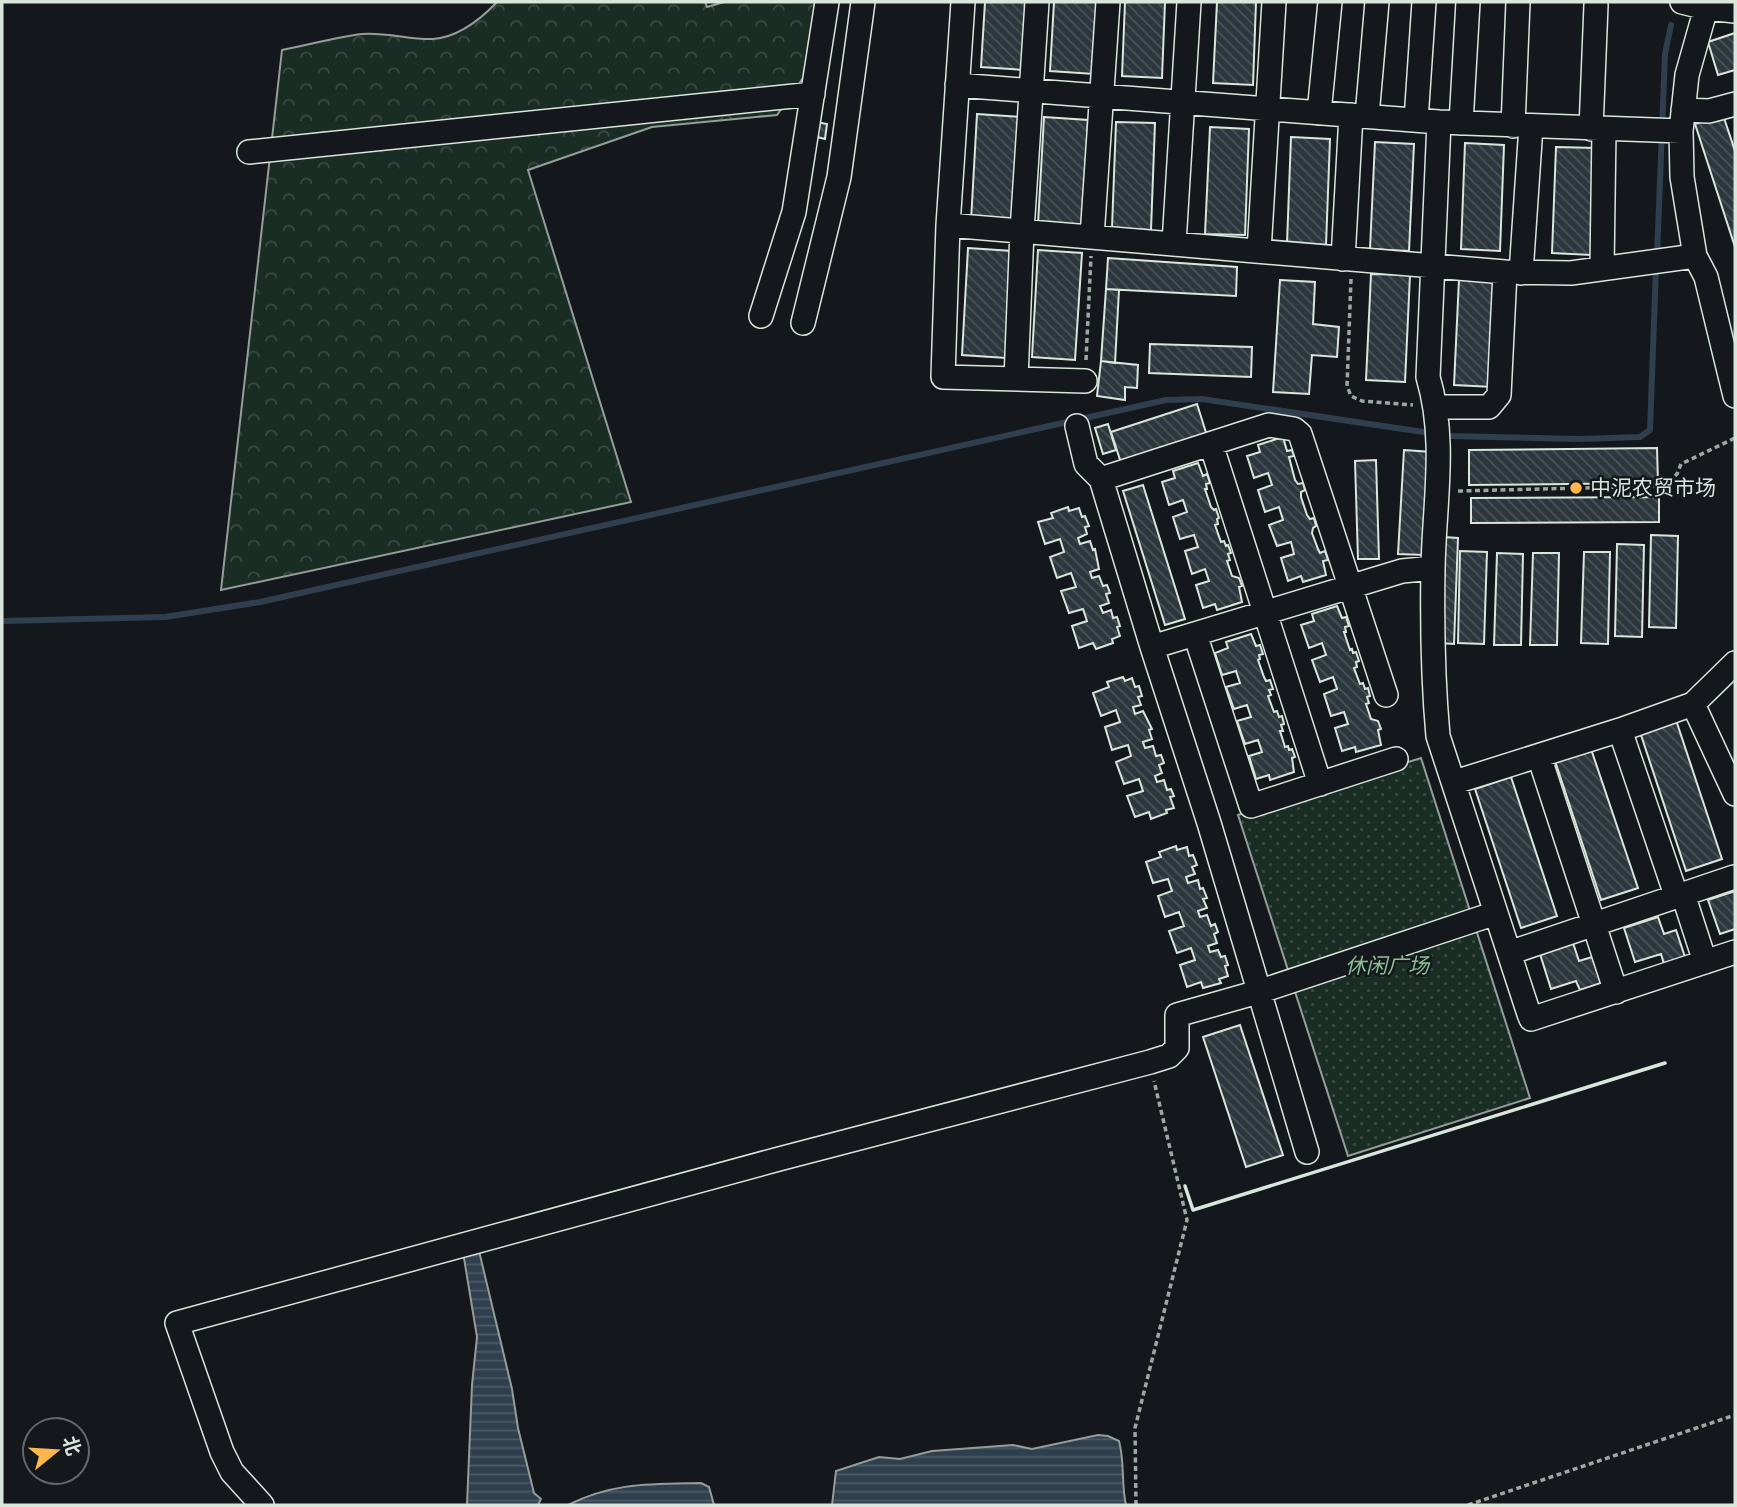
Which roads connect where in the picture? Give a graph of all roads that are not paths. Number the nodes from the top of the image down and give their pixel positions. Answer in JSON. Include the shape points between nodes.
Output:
{"nodes":[{"id":1,"x":827,"y":2,"type":"edge"},
{"id":2,"x":863,"y":2,"type":"edge"},
{"id":3,"x":964,"y":2,"type":"edge"},
{"id":4,"x":1037,"y":2,"type":"edge"},
{"id":5,"x":1108,"y":2,"type":"edge"},
{"id":6,"x":1189,"y":2,"type":"edge"},
{"id":7,"x":1274,"y":2,"type":"edge"},
{"id":8,"x":1330,"y":2,"type":"edge"},
{"id":9,"x":1377,"y":2,"type":"edge"},
{"id":10,"x":1424,"y":2,"type":"edge"},
{"id":11,"x":1468,"y":2,"type":"edge"},
{"id":12,"x":1518,"y":2,"type":"edge"},
{"id":13,"x":1682,"y":2,"type":"edge"},
{"id":14,"x":1595,"y":5,"type":"dead end"},
{"id":15,"x":1706,"y":8,"type":"junction"},
{"id":16,"x":1735,"y":11,"type":"edge"},
{"id":17,"x":957,"y":85,"type":"junction"},
{"id":18,"x":1031,"y":90,"type":"junction"},
{"id":19,"x":813,"y":94,"type":"junction"},
{"id":20,"x":1101,"y":96,"type":"junction"},
{"id":21,"x":1182,"y":102,"type":"junction"},
{"id":22,"x":1735,"y":104,"type":"edge"},
{"id":23,"x":1267,"y":109,"type":"junction"},
{"id":24,"x":1319,"y":113,"type":"junction"},
{"id":25,"x":1359,"y":116,"type":"junction"},
{"id":26,"x":1439,"y":122,"type":"junction"},
{"id":27,"x":1522,"y":126,"type":"junction"},
{"id":28,"x":1671,"y":126,"type":"junction"},
{"id":29,"x":1598,"y":129,"type":"junction"},
{"id":30,"x":249,"y":152,"type":"dead end"},
{"id":31,"x":948,"y":225,"type":"junction"},
{"id":32,"x":1022,"y":231,"type":"junction"},
{"id":33,"x":1092,"y":237,"type":"junction"},
{"id":34,"x":1174,"y":243,"type":"junction"},
{"id":35,"x":1259,"y":251,"type":"junction"},
{"id":36,"x":1695,"y":256,"type":"junction"},
{"id":37,"x":1347,"y":259,"type":"junction"},
{"id":38,"x":1434,"y":267,"type":"junction"},
{"id":39,"x":1601,"y":269,"type":"junction"},
{"id":40,"x":1513,"y":273,"type":"junction"},
{"id":41,"x":761,"y":316,"type":"dead end"},
{"id":42,"x":803,"y":324,"type":"dead end"},
{"id":43,"x":1730,"y":355,"type":"edge"},
{"id":44,"x":1016,"y":379,"type":"junction"},
{"id":45,"x":1085,"y":381,"type":"road end"},
{"id":46,"x":1735,"y":396,"type":"edge"},
{"id":47,"x":1437,"y":424,"type":"junction"},
{"id":48,"x":1077,"y":426,"type":"dead end"},
{"id":49,"x":1211,"y":444,"type":"junction"},
{"id":50,"x":1101,"y":479,"type":"junction"},
{"id":51,"x":1433,"y":568,"type":"junction"},
{"id":52,"x":1350,"y":585,"type":"junction"},
{"id":53,"x":1264,"y":612,"type":"junction"},
{"id":54,"x":1195,"y":634,"type":"junction"},
{"id":55,"x":1152,"y":647,"type":"junction"},
{"id":56,"x":1735,"y":663,"type":"edge"},
{"id":57,"x":1386,"y":695,"type":"dead end"},
{"id":58,"x":1693,"y":704,"type":"junction"},
{"id":59,"x":1620,"y":730,"type":"junction"},
{"id":60,"x":1539,"y":756,"type":"junction"},
{"id":61,"x":1396,"y":760,"type":"dead end"},
{"id":62,"x":1455,"y":782,"type":"junction"},
{"id":63,"x":1320,"y":784,"type":"junction"},
{"id":64,"x":1735,"y":794,"type":"edge"},
{"id":65,"x":1734,"y":877,"type":"edge"},
{"id":66,"x":1679,"y":895,"type":"junction"},
{"id":67,"x":1496,"y":913,"type":"junction"},
{"id":68,"x":1594,"y":923,"type":"junction"},
{"id":69,"x":1735,"y":952,"type":"edge"},
{"id":70,"x":1509,"y":953,"type":"junction"},
{"id":71,"x":1705,"y":962,"type":"junction"},
{"id":72,"x":1258,"y":992,"type":"junction"},
{"id":73,"x":1616,"y":992,"type":"junction"},
{"id":74,"x":1307,"y":1152,"type":"dead end"},
{"id":75,"x":262,"y":1505,"type":"edge"}],
"edges":[{"from":1,"to":19,"type":"street"},
{"from":2,"to":42,"type":"street","via":[[839,177]]},
{"from":3,"to":17,"type":"street"},
{"from":4,"to":18,"type":"street"},
{"from":5,"to":20,"type":"street"},
{"from":6,"to":21,"type":"street"},
{"from":7,"to":23,"type":"street"},
{"from":8,"to":24,"type":"street"},
{"from":9,"to":25,"type":"street"},
{"from":10,"to":26,"type":"street"},
{"from":11,"to":26,"type":"street"},
{"from":12,"to":27,"type":"street"},
{"from":13,"to":15,"type":"street"},
{"from":14,"to":29,"type":"street"},
{"from":15,"to":16,"type":"street"},
{"from":15,"to":28,"type":"street"},
{"from":17,"to":18,"type":"street"},
{"from":17,"to":31,"type":"street"},
{"from":18,"to":20,"type":"street"},
{"from":18,"to":32,"type":"street"},
{"from":19,"to":30,"type":"street"},
{"from":19,"to":41,"type":"street","via":[[794,212]]},
{"from":20,"to":21,"type":"street"},
{"from":20,"to":33,"type":"street"},
{"from":21,"to":23,"type":"street"},
{"from":21,"to":34,"type":"street"},
{"from":22,"to":28,"type":"street"},
{"from":23,"to":24,"type":"street"},
{"from":23,"to":35,"type":"street"},
{"from":24,"to":25,"type":"street"},
{"from":25,"to":26,"type":"street"},
{"from":25,"to":37,"type":"street"},
{"from":26,"to":27,"type":"street"},
{"from":26,"to":38,"type":"street"},
{"from":27,"to":29,"type":"street"},
{"from":27,"to":40,"type":"street"},
{"from":28,"to":29,"type":"street"},
{"from":28,"to":36,"type":"street"},
{"from":29,"to":39,"type":"street"},
{"from":31,"to":32,"type":"street"},
{"from":31,"to":44,"type":"street","via":[[943,377]]},
{"from":32,"to":33,"type":"street"},
{"from":32,"to":44,"type":"street"},
{"from":33,"to":34,"type":"street"},
{"from":34,"to":35,"type":"street"},
{"from":35,"to":37,"type":"street"},
{"from":36,"to":39,"type":"street"},
{"from":36,"to":43,"type":"street"},
{"from":37,"to":38,"type":"street"},
{"from":38,"to":40,"type":"street"},
{"from":38,"to":47,"type":"street","via":[[1428,377]]},
{"from":39,"to":40,"type":"street"},
{"from":40,"to":47,"type":"street","via":[[1499,395],[1489,407]]},
{"from":43,"to":46,"type":"street"},
{"from":44,"to":45,"type":"street"},
{"from":47,"to":51,"type":"street"},
{"from":48,"to":50,"type":"street","via":[[1086,464]]},
{"from":49,"to":50,"type":"street"},
{"from":49,"to":52,"type":"street","via":[[1269,425],[1300,434]]},
{"from":49,"to":53,"type":"street"},
{"from":50,"to":55,"type":"street"},
{"from":51,"to":52,"type":"street","via":[[1402,570]]},
{"from":51,"to":62,"type":"street","via":[[1438,736]]},
{"from":52,"to":53,"type":"street"},
{"from":52,"to":57,"type":"street"},
{"from":53,"to":54,"type":"street"},
{"from":53,"to":63,"type":"street"},
{"from":54,"to":55,"type":"street"},
{"from":54,"to":63,"type":"street","via":[[1251,806]]},
{"from":55,"to":72,"type":"street"},
{"from":56,"to":58,"type":"street"},
{"from":58,"to":59,"type":"street"},
{"from":58,"to":64,"type":"street"},
{"from":59,"to":60,"type":"street"},
{"from":59,"to":66,"type":"street"},
{"from":60,"to":62,"type":"street"},
{"from":60,"to":68,"type":"street"},
{"from":61,"to":63,"type":"street"},
{"from":62,"to":67,"type":"street"},
{"from":65,"to":66,"type":"street"},
{"from":66,"to":68,"type":"street"},
{"from":66,"to":71,"type":"street"},
{"from":67,"to":70,"type":"street"},
{"from":67,"to":72,"type":"street"},
{"from":68,"to":70,"type":"street"},
{"from":68,"to":73,"type":"street"},
{"from":69,"to":71,"type":"street"},
{"from":70,"to":73,"type":"street","via":[[1531,1019]]},
{"from":71,"to":73,"type":"street"},
{"from":72,"to":74,"type":"street"},
{"from":72,"to":75,"type":"street","via":[[1177,1016],[1177,1048],[1150,1062],[177,1322],[222,1452],[232,1472]]}]}
